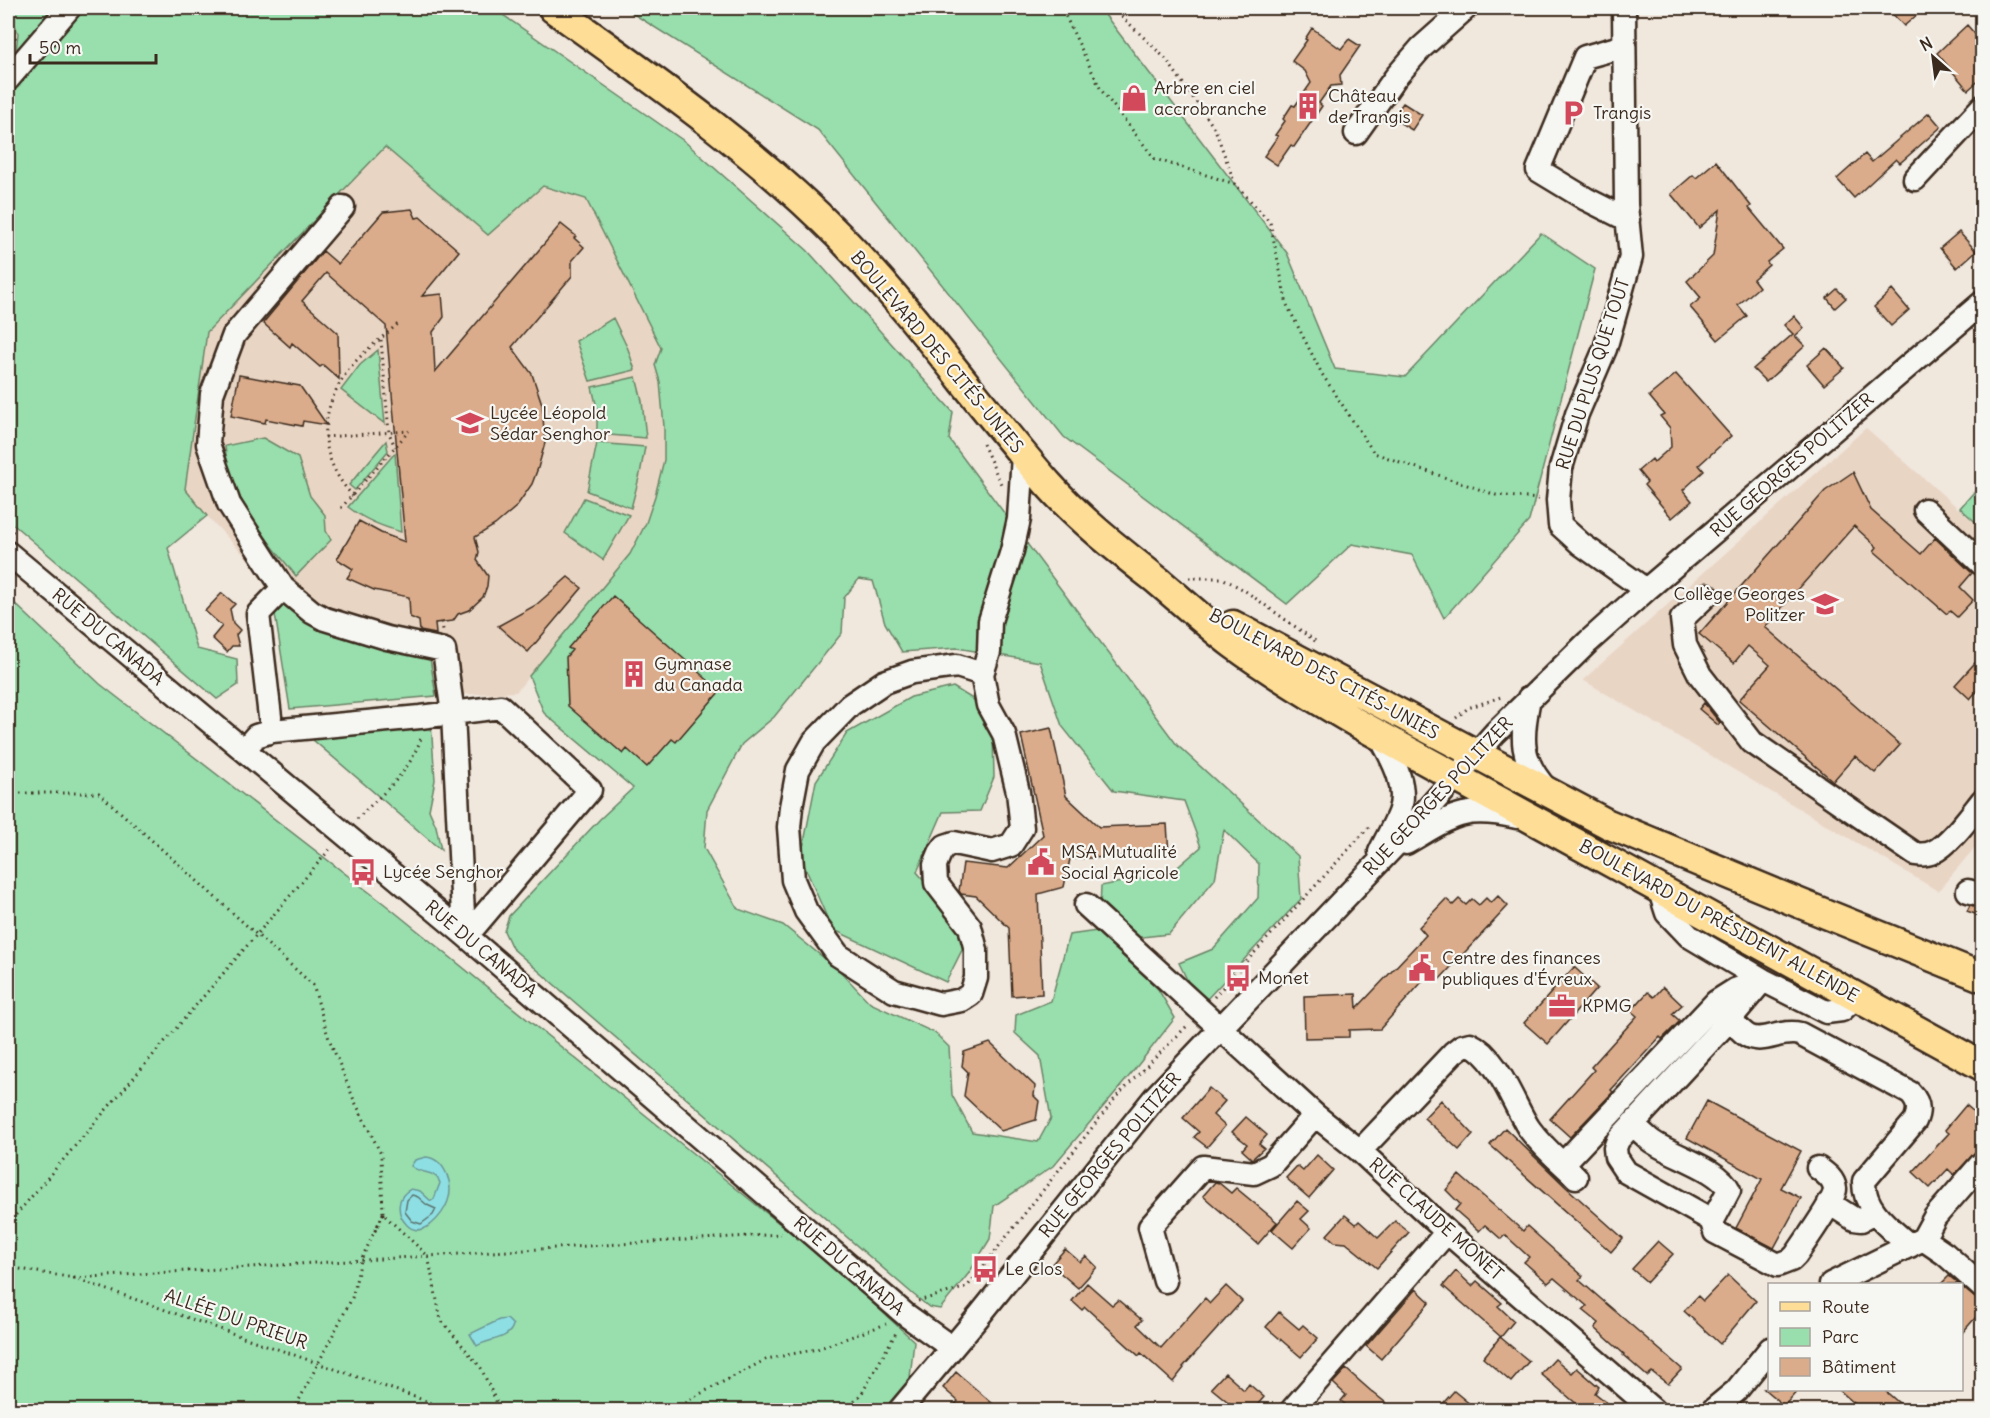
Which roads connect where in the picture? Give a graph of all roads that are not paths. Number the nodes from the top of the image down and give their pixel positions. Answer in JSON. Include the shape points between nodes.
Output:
{"nodes":[{"id":1,"x":69,"y":8,"type":"edge"},
{"id":2,"x":553,"y":8,"type":"edge"},
{"id":3,"x":1466,"y":8,"type":"edge"},
{"id":4,"x":1624,"y":8,"type":"edge"},
{"id":5,"x":1624,"y":46,"type":"junction"},
{"id":6,"x":15,"y":71,"type":"edge"},
{"id":7,"x":1983,"y":107,"type":"edge"},
{"id":8,"x":1356,"y":133,"type":"dead end"},
{"id":9,"x":1915,"y":179,"type":"dead end"},
{"id":10,"x":343,"y":207,"type":"dead end"},
{"id":11,"x":1628,"y":220,"type":"junction"},
{"id":12,"x":1983,"y":303,"type":"edge"},
{"id":13,"x":1023,"y":455,"type":"junction"},
{"id":14,"x":1925,"y":510,"type":"dead end"},
{"id":15,"x":12,"y":544,"type":"edge"},
{"id":16,"x":1983,"y":564,"type":"edge"},
{"id":17,"x":1179,"y":586,"type":"junction"},
{"id":18,"x":284,"y":588,"type":"junction"},
{"id":19,"x":1646,"y":590,"type":"junction"},
{"id":20,"x":1707,"y":595,"type":"dead end"},
{"id":21,"x":982,"y":674,"type":"junction"},
{"id":22,"x":1529,"y":698,"type":"junction"},
{"id":23,"x":270,"y":717,"type":"dead end"},
{"id":24,"x":453,"y":718,"type":"junction"},
{"id":25,"x":1380,"y":736,"type":"junction"},
{"id":26,"x":244,"y":750,"type":"junction"},
{"id":27,"x":1476,"y":754,"type":"junction"},
{"id":28,"x":1455,"y":777,"type":"junction"},
{"id":29,"x":1551,"y":795,"type":"junction"},
{"id":30,"x":1983,"y":801,"type":"edge"},
{"id":31,"x":1541,"y":823,"type":"junction"},
{"id":32,"x":1371,"y":869,"type":"junction"},
{"id":33,"x":1659,"y":888,"type":"junction"},
{"id":34,"x":1086,"y":905,"type":"dead end"},
{"id":35,"x":464,"y":934,"type":"junction"},
{"id":36,"x":1983,"y":976,"type":"edge"},
{"id":37,"x":1763,"y":980,"type":"junction"},
{"id":38,"x":1857,"y":996,"type":"junction"},
{"id":39,"x":1730,"y":1019,"type":"junction"},
{"id":40,"x":1219,"y":1028,"type":"junction"},
{"id":41,"x":1983,"y":1066,"type":"edge"},
{"id":42,"x":1316,"y":1115,"type":"junction"},
{"id":43,"x":1633,"y":1123,"type":"junction"},
{"id":44,"x":1360,"y":1151,"type":"junction"},
{"id":45,"x":1983,"y":1163,"type":"edge"},
{"id":46,"x":1818,"y":1168,"type":"dead end"},
{"id":47,"x":1829,"y":1203,"type":"junction"},
{"id":48,"x":1874,"y":1214,"type":"junction"},
{"id":49,"x":1712,"y":1222,"type":"junction"},
{"id":50,"x":1448,"y":1232,"type":"junction"},
{"id":51,"x":1916,"y":1243,"type":"junction"},
{"id":52,"x":1165,"y":1281,"type":"dead end"},
{"id":53,"x":1833,"y":1283,"type":"edge"},
{"id":54,"x":1983,"y":1287,"type":"edge"},
{"id":55,"x":952,"y":1348,"type":"junction"},
{"id":56,"x":1768,"y":1351,"type":"edge"},
{"id":57,"x":907,"y":1408,"type":"edge"},
{"id":58,"x":1292,"y":1410,"type":"edge"},
{"id":59,"x":1653,"y":1410,"type":"edge"},
{"id":60,"x":1713,"y":1410,"type":"edge"}],
"edges":[{"from":1,"to":6,"type":"street"},
{"from":2,"to":13,"type":"main road","name":"BOULEVARD DES CITÉS-UNIES","via":[[762,164],[836,233],[890,290]]},
{"from":3,"to":8,"type":"street","via":[[1421,48]]},
{"from":4,"to":5,"type":"street","name":"RUE DU PLUS QUE TOUT"},
{"from":5,"to":11,"type":"street","name":"RUE DU PLUS QUE TOUT"},
{"from":5,"to":11,"type":"street","via":[[1585,57],[1538,170]]},
{"from":7,"to":9,"type":"street"},
{"from":10,"to":18,"type":"street","via":[[234,335],[212,394],[208,444],[229,504]]},
{"from":11,"to":19,"type":"street","name":"RUE DU PLUS QUE TOUT","via":[[1631,257],[1605,349],[1570,436],[1558,500],[1560,525]]},
{"from":12,"to":19,"type":"street","name":"RUE GEORGES POLITZER","via":[[1915,373]]},
{"from":13,"to":17,"type":"main road","name":"BOULEVARD DES CITÉS-UNIES","via":[[1108,540]]},
{"from":13,"to":21,"type":"street","via":[[1019,519],[990,621],[989,652]]},
{"from":14,"to":16,"type":"street"},
{"from":15,"to":26,"type":"street","name":"RUE DU CANADA"},
{"from":17,"to":25,"type":"main road","name":"BOULEVARD DES CITÉS-UNIES","via":[[1231,642],[1278,676]]},
{"from":17,"to":27,"type":"main road","name":"BOULEVARD DES CITÉS-UNIES","via":[[1449,722]]},
{"from":18,"to":23,"type":"street","via":[[258,615]]},
{"from":18,"to":24,"type":"street","via":[[325,619],[444,650]]},
{"from":19,"to":22,"type":"street","name":"RUE GEORGES POLITZER"},
{"from":20,"to":30,"type":"street","via":[[1682,620],[1685,645],[1700,675],[1752,742],[1915,854],[1924,855],[1944,845]]},
{"from":21,"to":21,"type":"street","via":[[957,666],[912,672],[884,682],[850,705],[814,742],[798,770],[790,817],[793,880],[806,911],[838,955],[894,991],[941,1004],[971,994],[976,978],[976,950],[970,927],[936,883],[935,865],[940,853],[954,843],[992,851],[1011,845],[1022,828],[1004,734],[988,705]]},
{"from":22,"to":27,"type":"street","name":"RUE GEORGES POLITZER"},
{"from":22,"to":29,"type":"street","via":[[1522,732],[1526,754],[1537,779]]},
{"from":24,"to":26,"type":"street","via":[[272,731],[256,736]]},
{"from":24,"to":35,"type":"street"},
{"from":24,"to":35,"type":"street","via":[[501,707],[590,790],[475,926]]},
{"from":25,"to":28,"type":"main road","name":"BOULEVARD DES CITÉS-UNIES"},
{"from":25,"to":32,"type":"street","via":[[1397,768],[1400,811]]},
{"from":26,"to":35,"type":"street","name":"RUE DU CANADA"},
{"from":27,"to":28,"type":"street","name":"RUE GEORGES POLITZER"},
{"from":27,"to":29,"type":"main road","name":"BOULEVARD DU PRÉSIDENT ALLENDE"},
{"from":28,"to":31,"type":"main road","name":"BOULEVARD DU PRÉSIDENT ALLENDE"},
{"from":28,"to":32,"type":"street","name":"RUE GEORGES POLITZER"},
{"from":29,"to":36,"type":"main road","name":"BOULEVARD DU PRÉSIDENT ALLENDE","via":[[1618,828],[1789,900]]},
{"from":31,"to":32,"type":"street","via":[[1491,812],[1466,812],[1445,819]]},
{"from":31,"to":33,"type":"main road","name":"BOULEVARD DU PRÉSIDENT ALLENDE"},
{"from":32,"to":40,"type":"street","name":"RUE GEORGES POLITZER"},
{"from":33,"to":37,"type":"street","via":[[1667,913],[1689,936]]},
{"from":33,"to":38,"type":"main road","name":"BOULEVARD DU PRÉSIDENT ALLENDE"},
{"from":34,"to":40,"type":"street","name":"RUE CLAUDE MONET"},
{"from":35,"to":55,"type":"street","name":"RUE DU CANADA","via":[[810,1233],[910,1308]]},
{"from":37,"to":38,"type":"street","via":[[1826,1012],[1842,1010]]},
{"from":37,"to":39,"type":"street"},
{"from":37,"to":44,"type":"street","via":[[1716,1002],[1570,1171],[1528,1127],[1498,1073],[1470,1044],[1453,1053]]},
{"from":38,"to":41,"type":"main road","name":"BOULEVARD DU PRÉSIDENT ALLENDE"},
{"from":39,"to":43,"type":"street"},
{"from":39,"to":48,"type":"street","via":[[1747,1035],[1760,1040],[1790,1032],[1800,1034],[1915,1098],[1919,1113],[1915,1121],[1864,1181]]},
{"from":40,"to":42,"type":"street","name":"RUE CLAUDE MONET"},
{"from":40,"to":55,"type":"street","name":"RUE GEORGES POLITZER","via":[[1156,1096]]},
{"from":42,"to":44,"type":"street","name":"RUE CLAUDE MONET"},
{"from":42,"to":52,"type":"street","via":[[1271,1165],[1254,1173],[1203,1167],[1150,1227]]},
{"from":43,"to":49,"type":"street","via":[[1650,1140],[1726,1184],[1729,1190]]},
{"from":43,"to":49,"type":"street","via":[[1615,1148],[1621,1166]]},
{"from":44,"to":50,"type":"street","name":"RUE CLAUDE MONET"},
{"from":45,"to":51,"type":"street"},
{"from":46,"to":47,"type":"street","via":[[1833,1182]]},
{"from":47,"to":48,"type":"street","via":[[1854,1219]]},
{"from":47,"to":49,"type":"street","via":[[1797,1255],[1778,1265],[1715,1232]]},
{"from":48,"to":51,"type":"street"},
{"from":50,"to":58,"type":"street"},
{"from":50,"to":59,"type":"street","name":"RUE CLAUDE MONET"},
{"from":51,"to":53,"type":"street"},
{"from":51,"to":54,"type":"street","via":[[1945,1254]]},
{"from":55,"to":57,"type":"street","name":"RUE GEORGES POLITZER"},
{"from":56,"to":60,"type":"street","via":[[1736,1391]]}]}
